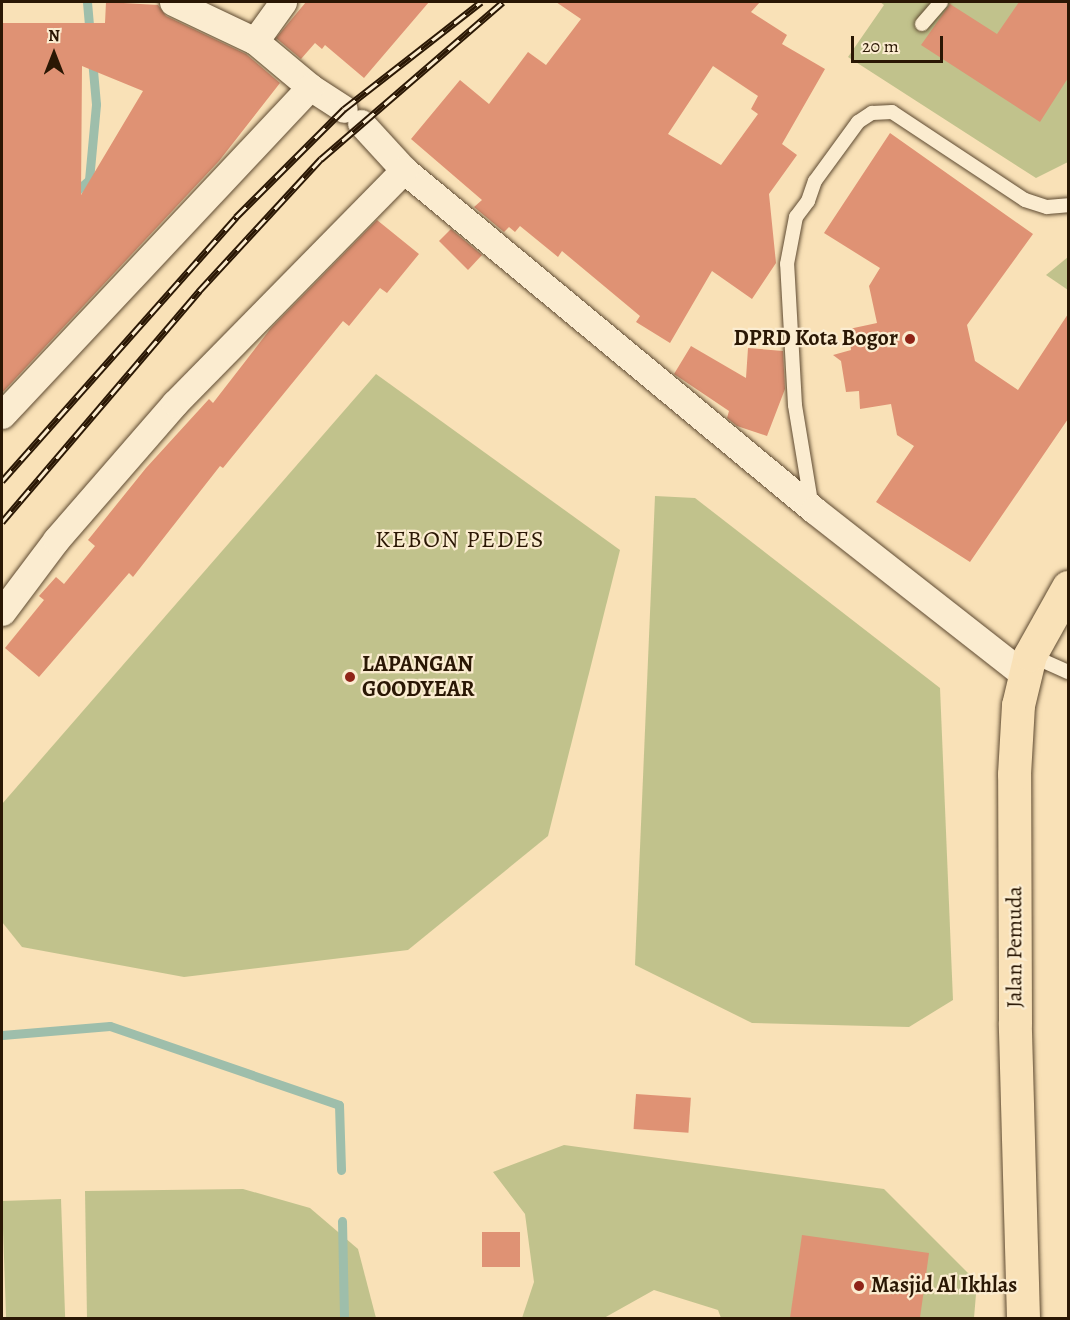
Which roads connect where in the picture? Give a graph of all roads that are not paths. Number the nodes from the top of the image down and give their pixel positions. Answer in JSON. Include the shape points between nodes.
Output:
{"nodes":[{"id":1,"x":173,"y":2,"type":"edge"},
{"id":2,"x":283,"y":2,"type":"edge"},
{"id":3,"x":941,"y":2,"type":"edge"},
{"id":4,"x":922,"y":24,"type":"dead end"},
{"id":5,"x":255,"y":40,"type":"junction"},
{"id":6,"x":310,"y":87,"type":"junction"},
{"id":7,"x":404,"y":170,"type":"junction"},
{"id":8,"x":1068,"y":205,"type":"edge"},
{"id":9,"x":2,"y":414,"type":"edge"},
{"id":10,"x":814,"y":510,"type":"junction"},
{"id":11,"x":1068,"y":587,"type":"edge"},
{"id":12,"x":2,"y":612,"type":"edge"},
{"id":13,"x":1027,"y":664,"type":"junction"},
{"id":14,"x":1068,"y":672,"type":"edge"},
{"id":15,"x":1023,"y":1318,"type":"edge"}],
"edges":[{"from":1,"to":5,"type":"street"},
{"from":2,"to":5,"type":"street"},
{"from":3,"to":4,"type":"lane"},
{"from":5,"to":6,"type":"street"},
{"from":6,"to":7,"type":"street","via":[[352,116]]},
{"from":6,"to":9,"type":"street"},
{"from":7,"to":10,"type":"street"},
{"from":7,"to":12,"type":"street","via":[[175,403],[56,540]]},
{"from":8,"to":10,"type":"lane","via":[[1047,207],[1025,200],[892,112],[872,113],[858,122],[820,173],[796,217],[787,264],[795,405]]},
{"from":10,"to":13,"type":"street"},
{"from":11,"to":13,"type":"main road","name":"Jalan Pemuda"},
{"from":13,"to":14,"type":"lane"},
{"from":13,"to":15,"type":"main road","name":"Jalan Pemuda","via":[[1014,774],[1015,1023]]}]}
